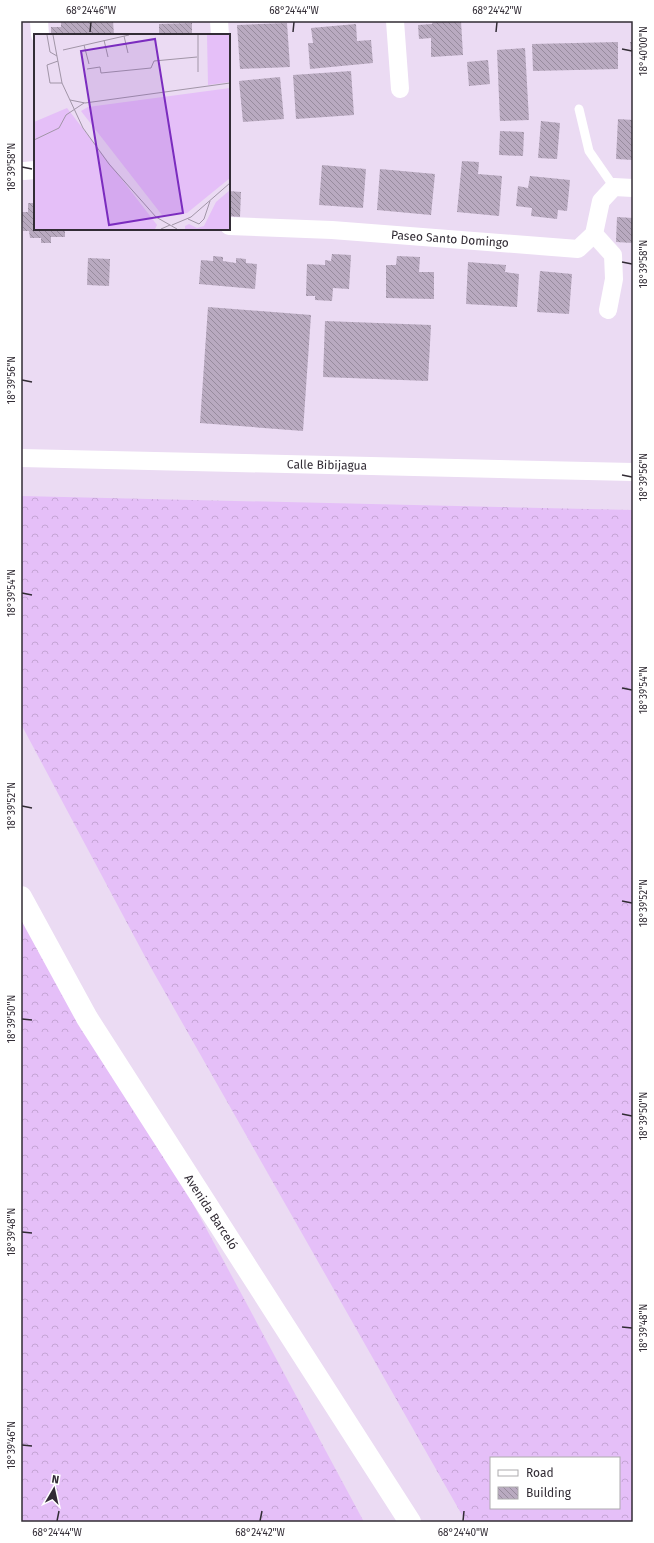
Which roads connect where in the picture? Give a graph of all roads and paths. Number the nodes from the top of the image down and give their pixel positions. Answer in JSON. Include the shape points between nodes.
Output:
{"nodes":[{"id":1,"x":39,"y":21,"type":"edge"},
{"id":2,"x":219,"y":21,"type":"edge"},
{"id":3,"x":395,"y":21,"type":"edge"},
{"id":4,"x":40,"y":34,"type":"edge"},
{"id":5,"x":220,"y":34,"type":"edge"},
{"id":6,"x":400,"y":89,"type":"dead end"},
{"id":7,"x":578,"y":109,"type":"dead end"},
{"id":8,"x":614,"y":187,"type":"junction"},
{"id":9,"x":633,"y":188,"type":"edge"},
{"id":10,"x":230,"y":226,"type":"edge"},
{"id":11,"x":594,"y":234,"type":"junction"},
{"id":12,"x":608,"y":310,"type":"dead end"},
{"id":13,"x":21,"y":458,"type":"edge"},
{"id":14,"x":633,"y":472,"type":"edge"},
{"id":15,"x":21,"y":897,"type":"edge"},
{"id":16,"x":410,"y":1522,"type":"edge"}],
"edges":[{"from":1,"to":4,"type":"street"},
{"from":2,"to":5,"type":"street"},
{"from":3,"to":6,"type":"street"},
{"from":7,"to":8,"type":"lane","via":[[589,151]]},
{"from":8,"to":9,"type":"street"},
{"from":8,"to":11,"type":"street","via":[[602,202]]},
{"from":10,"to":11,"type":"street","name":"Paseo Santo Domingo","via":[[332,230],[578,249]]},
{"from":11,"to":12,"type":"street","via":[[613,255],[614,279]]},
{"from":13,"to":14,"type":"street","name":"Calle Bibijagua"},
{"from":15,"to":16,"type":"street","name":"Avenida Barceló","via":[[87,1018]]}]}
